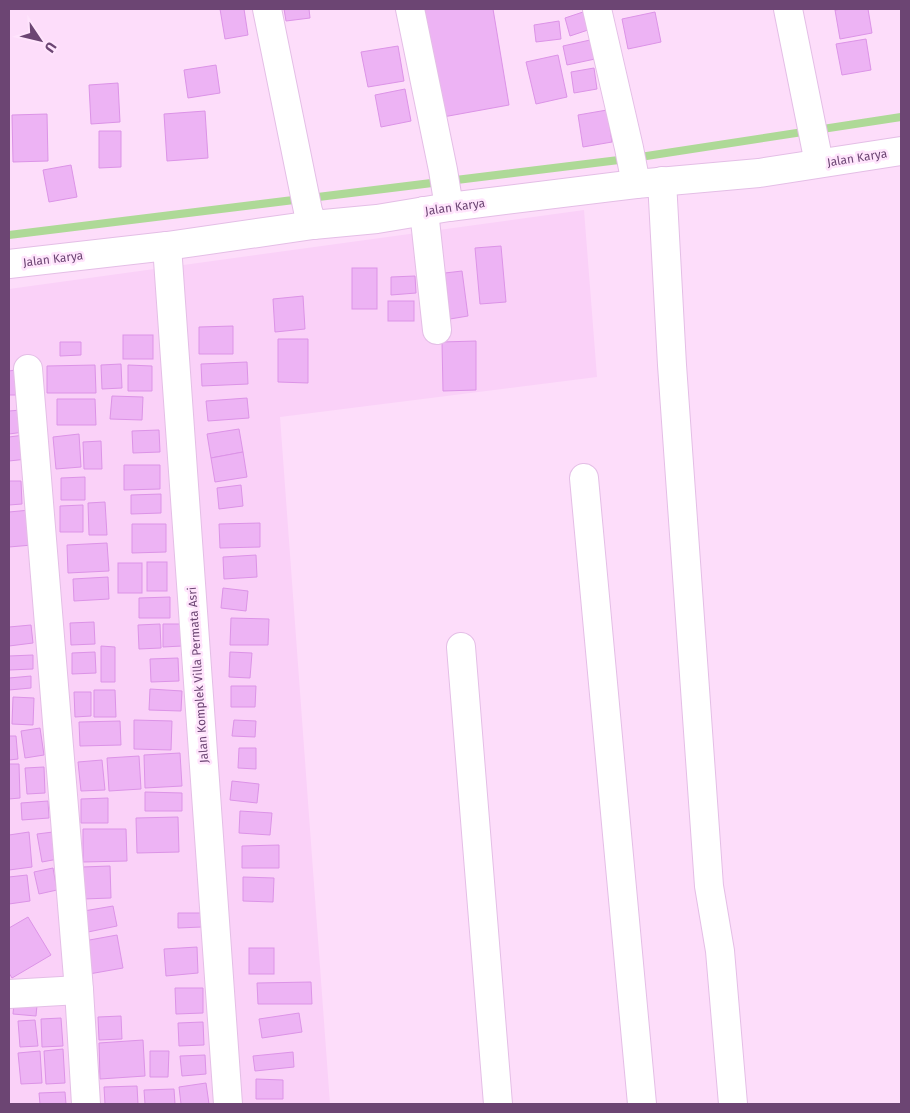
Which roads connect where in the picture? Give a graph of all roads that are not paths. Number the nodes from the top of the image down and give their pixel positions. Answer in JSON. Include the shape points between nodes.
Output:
{"nodes":[{"id":1,"x":267,"y":9,"type":"edge"},
{"id":2,"x":410,"y":9,"type":"edge"},
{"id":3,"x":597,"y":9,"type":"edge"},
{"id":4,"x":788,"y":9,"type":"edge"},
{"id":5,"x":901,"y":151,"type":"edge"},
{"id":6,"x":819,"y":163,"type":"junction"},
{"id":7,"x":641,"y":171,"type":"junction"},
{"id":8,"x":440,"y":196,"type":"junction"},
{"id":9,"x":311,"y":218,"type":"junction"},
{"id":10,"x":167,"y":246,"type":"junction"},
{"id":11,"x":9,"y":264,"type":"edge"},
{"id":12,"x":437,"y":330,"type":"dead end"},
{"id":13,"x":28,"y":369,"type":"dead end"},
{"id":14,"x":584,"y":478,"type":"dead end"},
{"id":15,"x":461,"y":647,"type":"dead end"},
{"id":16,"x":79,"y":990,"type":"junction"},
{"id":17,"x":9,"y":994,"type":"edge"},
{"id":18,"x":86,"y":1104,"type":"edge"},
{"id":19,"x":228,"y":1104,"type":"edge"},
{"id":20,"x":498,"y":1104,"type":"edge"},
{"id":21,"x":642,"y":1104,"type":"edge"},
{"id":22,"x":733,"y":1104,"type":"edge"}],
"edges":[{"from":1,"to":9,"type":"street"},
{"from":2,"to":8,"type":"street"},
{"from":3,"to":7,"type":"street"},
{"from":4,"to":6,"type":"street"},
{"from":5,"to":6,"type":"street","name":"Jalan Karya"},
{"from":6,"to":7,"type":"street","name":"Jalan Karya","via":[[759,173]]},
{"from":7,"to":8,"type":"street","name":"Jalan Karya"},
{"from":7,"to":22,"type":"street","via":[[672,365],[709,886],[720,951]]},
{"from":8,"to":9,"type":"street","name":"Jalan Karya","via":[[377,218]]},
{"from":8,"to":12,"type":"street"},
{"from":9,"to":10,"type":"street","name":"Jalan Karya"},
{"from":10,"to":11,"type":"street","name":"Jalan Karya"},
{"from":10,"to":19,"type":"street","name":"Jalan Komplek Villa Permata Asri"},
{"from":13,"to":16,"type":"street"},
{"from":14,"to":21,"type":"street"},
{"from":15,"to":20,"type":"street"},
{"from":16,"to":17,"type":"street"},
{"from":16,"to":18,"type":"street"}]}
